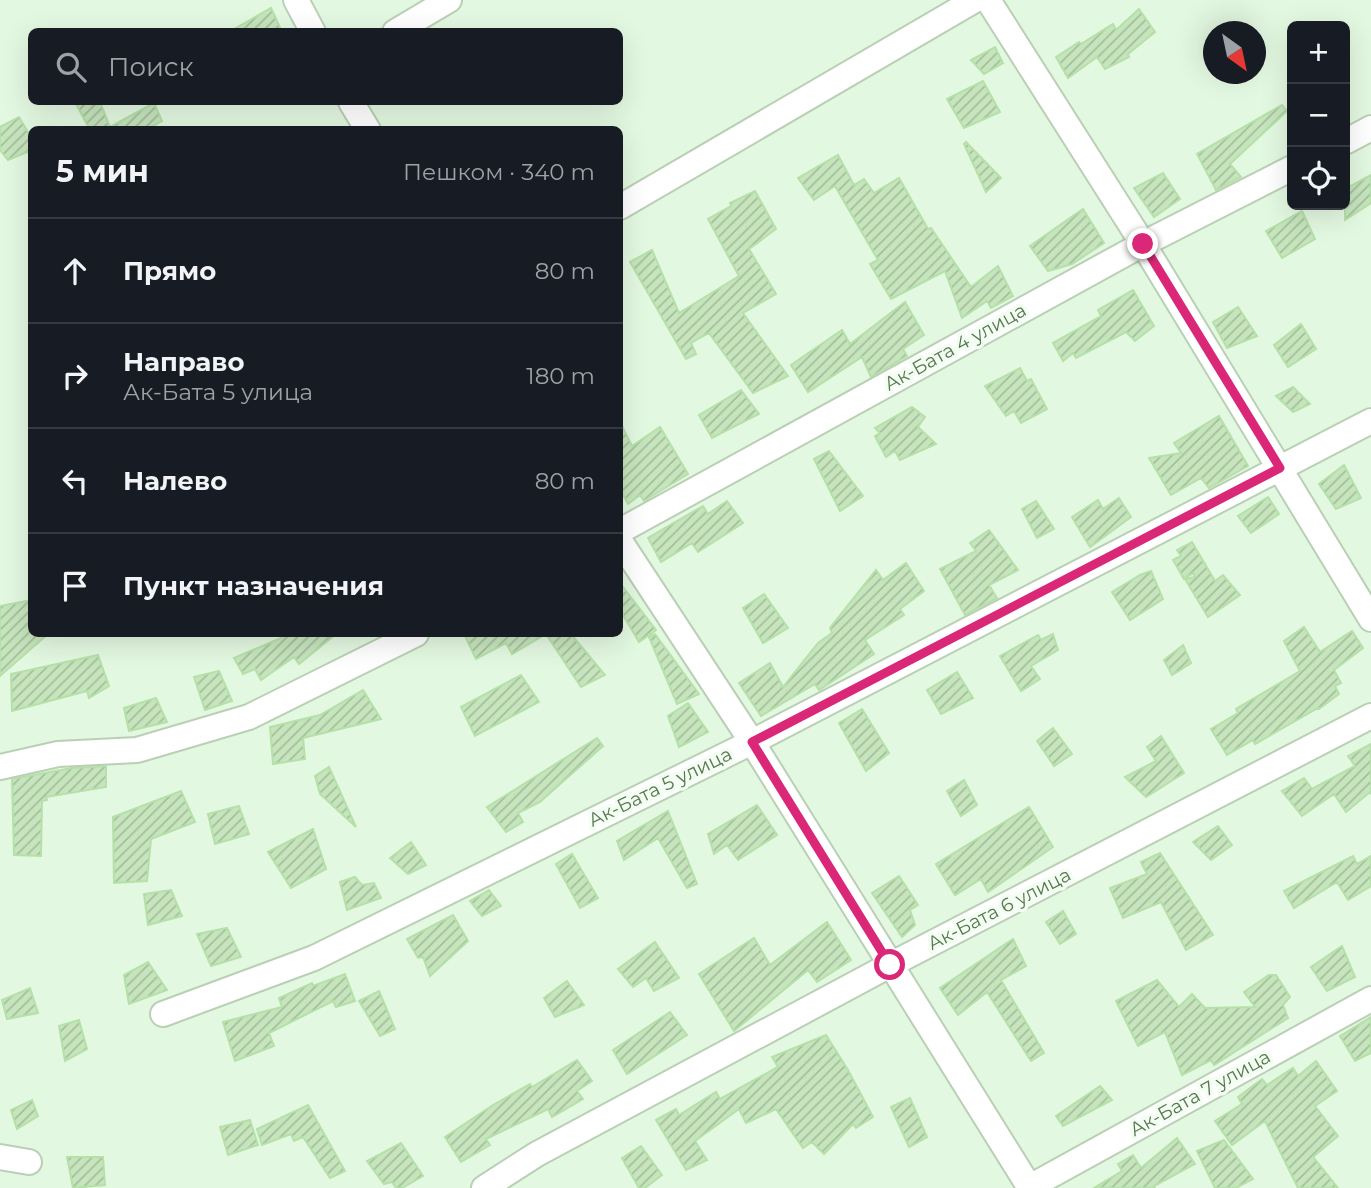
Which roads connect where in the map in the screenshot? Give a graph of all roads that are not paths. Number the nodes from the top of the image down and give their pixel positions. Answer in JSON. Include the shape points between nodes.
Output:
{"nodes":[{"id":1,"x":296,"y":0,"type":"edge"},
{"id":2,"x":449,"y":0,"type":"edge"},
{"id":3,"x":975,"y":0,"type":"edge"},
{"id":4,"x":988,"y":0,"type":"edge"},
{"id":5,"x":311,"y":28,"type":"edge"},
{"id":6,"x":402,"y":28,"type":"edge"},
{"id":7,"x":353,"y":105,"type":"edge"},
{"id":8,"x":366,"y":126,"type":"edge"},
{"id":9,"x":1371,"y":128,"type":"edge"},
{"id":10,"x":1350,"y":139,"type":"edge"},
{"id":11,"x":1287,"y":171,"type":"edge"},
{"id":12,"x":623,"y":205,"type":"edge"},
{"id":13,"x":1143,"y":244,"type":"junction"},
{"id":14,"x":1371,"y":421,"type":"edge"},
{"id":15,"x":1280,"y":468,"type":"junction"},
{"id":16,"x":623,"y":529,"type":"edge"},
{"id":17,"x":623,"y":546,"type":"edge"},
{"id":18,"x":1371,"y":620,"type":"edge"},
{"id":19,"x":410,"y":637,"type":"edge"},
{"id":20,"x":1371,"y":716,"type":"edge"},
{"id":21,"x":752,"y":742,"type":"junction"},
{"id":22,"x":0,"y":767,"type":"edge"},
{"id":23,"x":890,"y":965,"type":"junction"},
{"id":24,"x":1371,"y":999,"type":"edge"},
{"id":25,"x":163,"y":1014,"type":"dead end"},
{"id":26,"x":0,"y":1157,"type":"edge"},
{"id":27,"x":29,"y":1163,"type":"dead end"},
{"id":28,"x":484,"y":1188,"type":"edge"},
{"id":29,"x":1029,"y":1188,"type":"edge"}],
"edges":[{"from":1,"to":5,"type":"street"},
{"from":2,"to":6,"type":"street"},
{"from":3,"to":12,"type":"street"},
{"from":4,"to":13,"type":"street"},
{"from":7,"to":8,"type":"street"},
{"from":9,"to":10,"type":"street"},
{"from":11,"to":13,"type":"street","name":"Ак-Бата 4 улица"},
{"from":13,"to":15,"type":"street"},
{"from":13,"to":16,"type":"street","name":"Ак-Бата 4 улица"},
{"from":14,"to":15,"type":"street","name":"Ак-Бата 5 улица"},
{"from":15,"to":18,"type":"street"},
{"from":15,"to":21,"type":"street","name":"Ак-Бата 5 улица"},
{"from":17,"to":21,"type":"street"},
{"from":19,"to":22,"type":"street","via":[[249,717],[137,750],[58,754]]},
{"from":20,"to":23,"type":"street","name":"Ак-Бата 6 улица"},
{"from":21,"to":23,"type":"street"},
{"from":21,"to":25,"type":"street","name":"Ак-Бата 5 улица","via":[[314,958]]},
{"from":23,"to":28,"type":"street","name":"Ак-Бата 6 улица","via":[[537,1154]]},
{"from":23,"to":29,"type":"street"},
{"from":24,"to":29,"type":"street","name":"Ак-Бата 7 улица"},
{"from":26,"to":27,"type":"street"}]}
